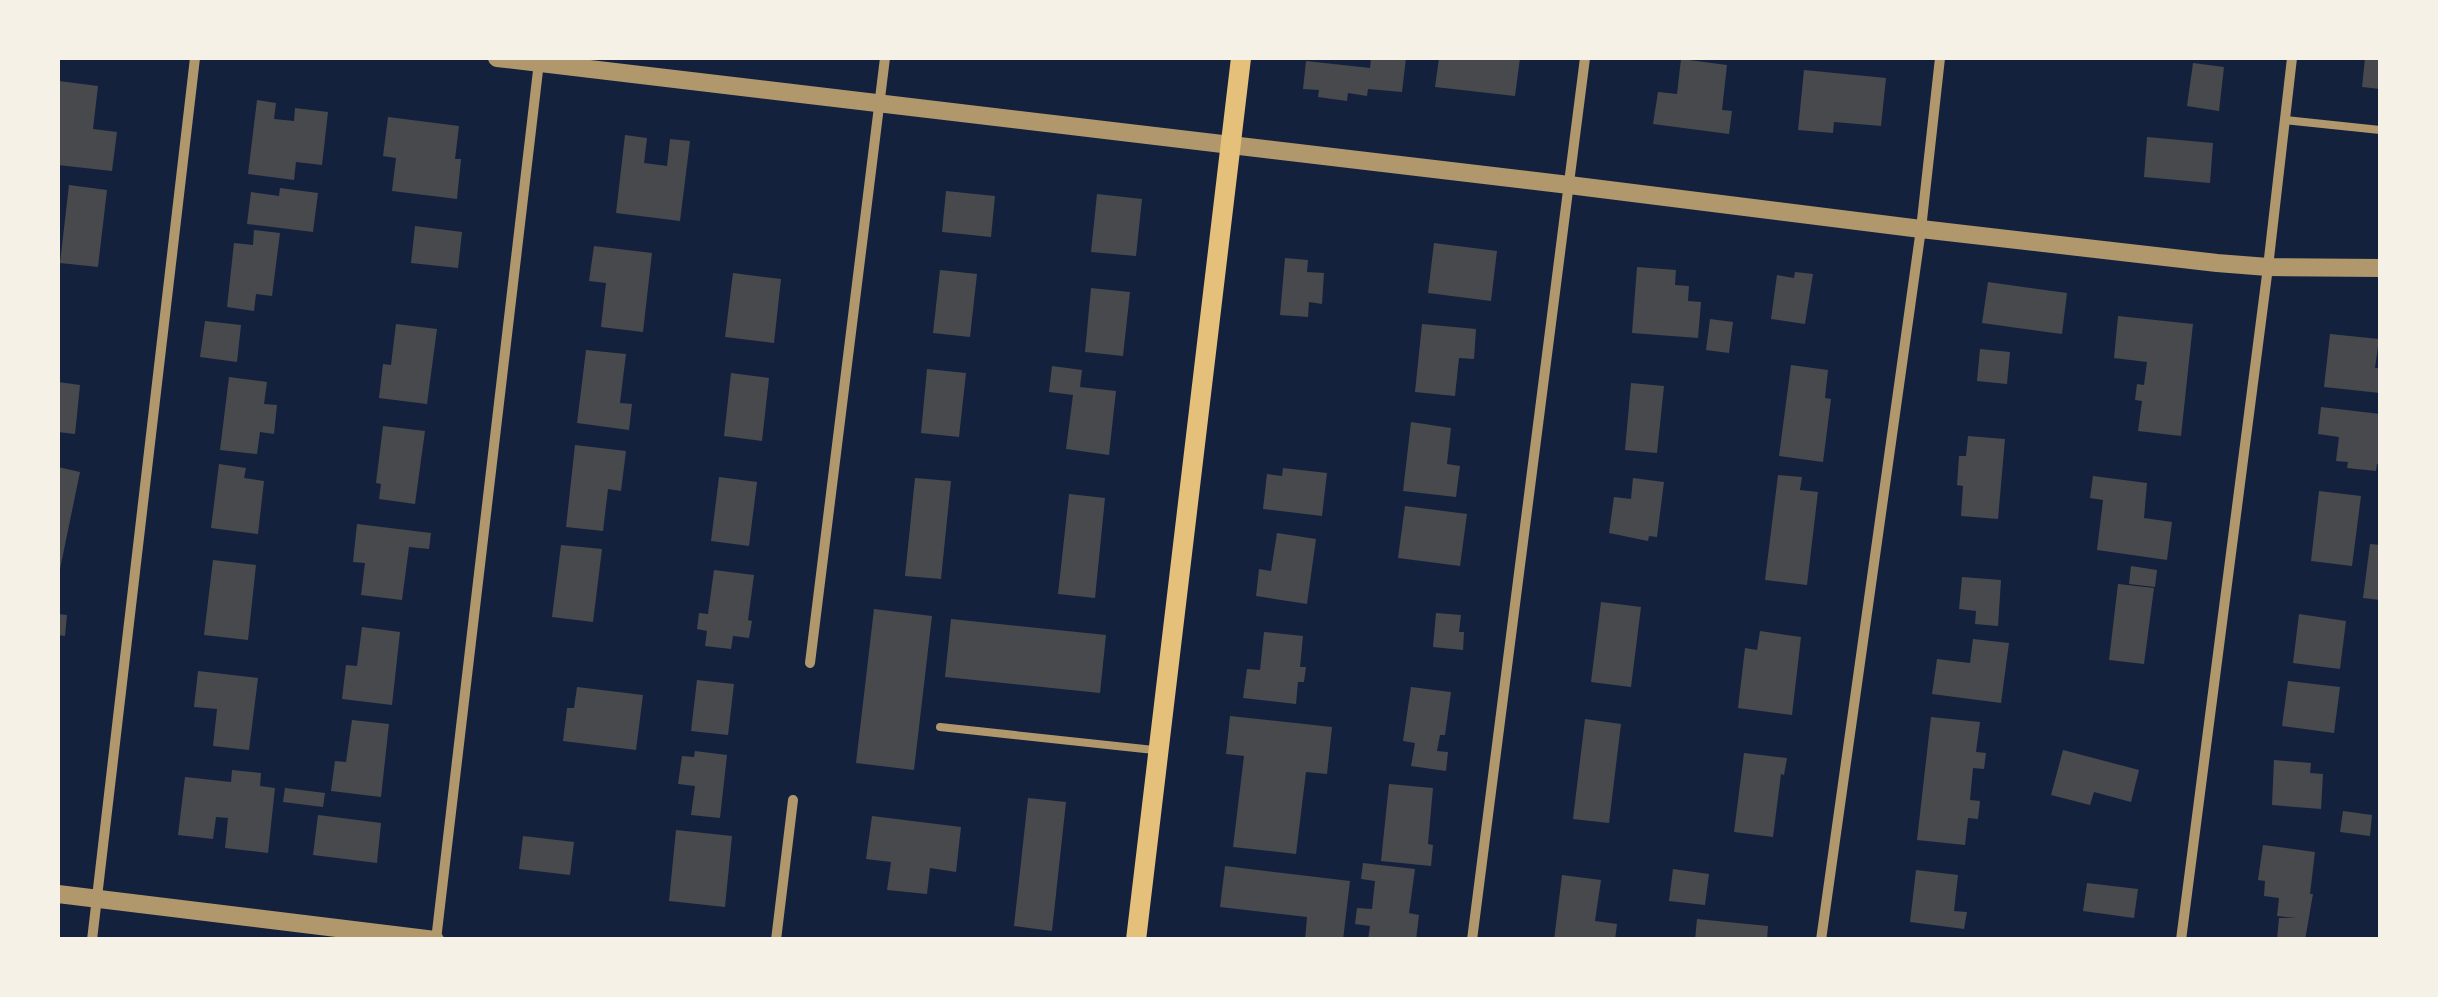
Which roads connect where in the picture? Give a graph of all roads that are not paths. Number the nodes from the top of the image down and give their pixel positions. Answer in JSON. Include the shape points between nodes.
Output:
{"nodes":[{"id":1,"x":195,"y":58,"type":"edge"},
{"id":2,"x":497,"y":58,"type":"edge"},
{"id":3,"x":885,"y":58,"type":"edge"},
{"id":4,"x":1242,"y":58,"type":"edge"},
{"id":5,"x":1585,"y":58,"type":"edge"},
{"id":6,"x":1940,"y":58,"type":"edge"},
{"id":7,"x":2292,"y":58,"type":"edge"},
{"id":8,"x":539,"y":60,"type":"edge"},
{"id":9,"x":879,"y":104,"type":"junction"},
{"id":10,"x":2285,"y":120,"type":"junction"},
{"id":11,"x":2380,"y":130,"type":"edge"},
{"id":12,"x":1231,"y":146,"type":"junction"},
{"id":13,"x":1569,"y":185,"type":"junction"},
{"id":14,"x":1920,"y":230,"type":"junction"},
{"id":15,"x":2268,"y":267,"type":"junction"},
{"id":16,"x":2380,"y":268,"type":"edge"},
{"id":17,"x":810,"y":663,"type":"dead end"},
{"id":18,"x":940,"y":727,"type":"dead end"},
{"id":19,"x":1158,"y":751,"type":"junction"},
{"id":20,"x":793,"y":800,"type":"dead end"},
{"id":21,"x":58,"y":894,"type":"edge"},
{"id":22,"x":97,"y":899,"type":"junction"},
{"id":23,"x":92,"y":940,"type":"edge"},
{"id":24,"x":436,"y":940,"type":"edge"},
{"id":25,"x":776,"y":940,"type":"edge"},
{"id":26,"x":1136,"y":940,"type":"edge"},
{"id":27,"x":1472,"y":940,"type":"edge"},
{"id":28,"x":1821,"y":940,"type":"edge"},
{"id":29,"x":2181,"y":940,"type":"edge"}],
"edges":[{"from":1,"to":22,"type":"street"},
{"from":2,"to":8,"type":"street"},
{"from":3,"to":9,"type":"street"},
{"from":4,"to":12,"type":"main road"},
{"from":5,"to":13,"type":"street"},
{"from":6,"to":14,"type":"street"},
{"from":7,"to":10,"type":"street"},
{"from":8,"to":9,"type":"street"},
{"from":8,"to":24,"type":"street"},
{"from":9,"to":12,"type":"street"},
{"from":9,"to":17,"type":"street"},
{"from":10,"to":11,"type":"lane"},
{"from":10,"to":15,"type":"street"},
{"from":12,"to":13,"type":"street"},
{"from":12,"to":19,"type":"main road"},
{"from":13,"to":14,"type":"street"},
{"from":13,"to":27,"type":"street"},
{"from":14,"to":15,"type":"street"},
{"from":14,"to":28,"type":"street"},
{"from":15,"to":16,"type":"street"},
{"from":15,"to":29,"type":"street"},
{"from":18,"to":19,"type":"lane"},
{"from":19,"to":26,"type":"main road"},
{"from":20,"to":25,"type":"street"},
{"from":21,"to":22,"type":"street"},
{"from":22,"to":23,"type":"street"},
{"from":22,"to":24,"type":"street"}]}
